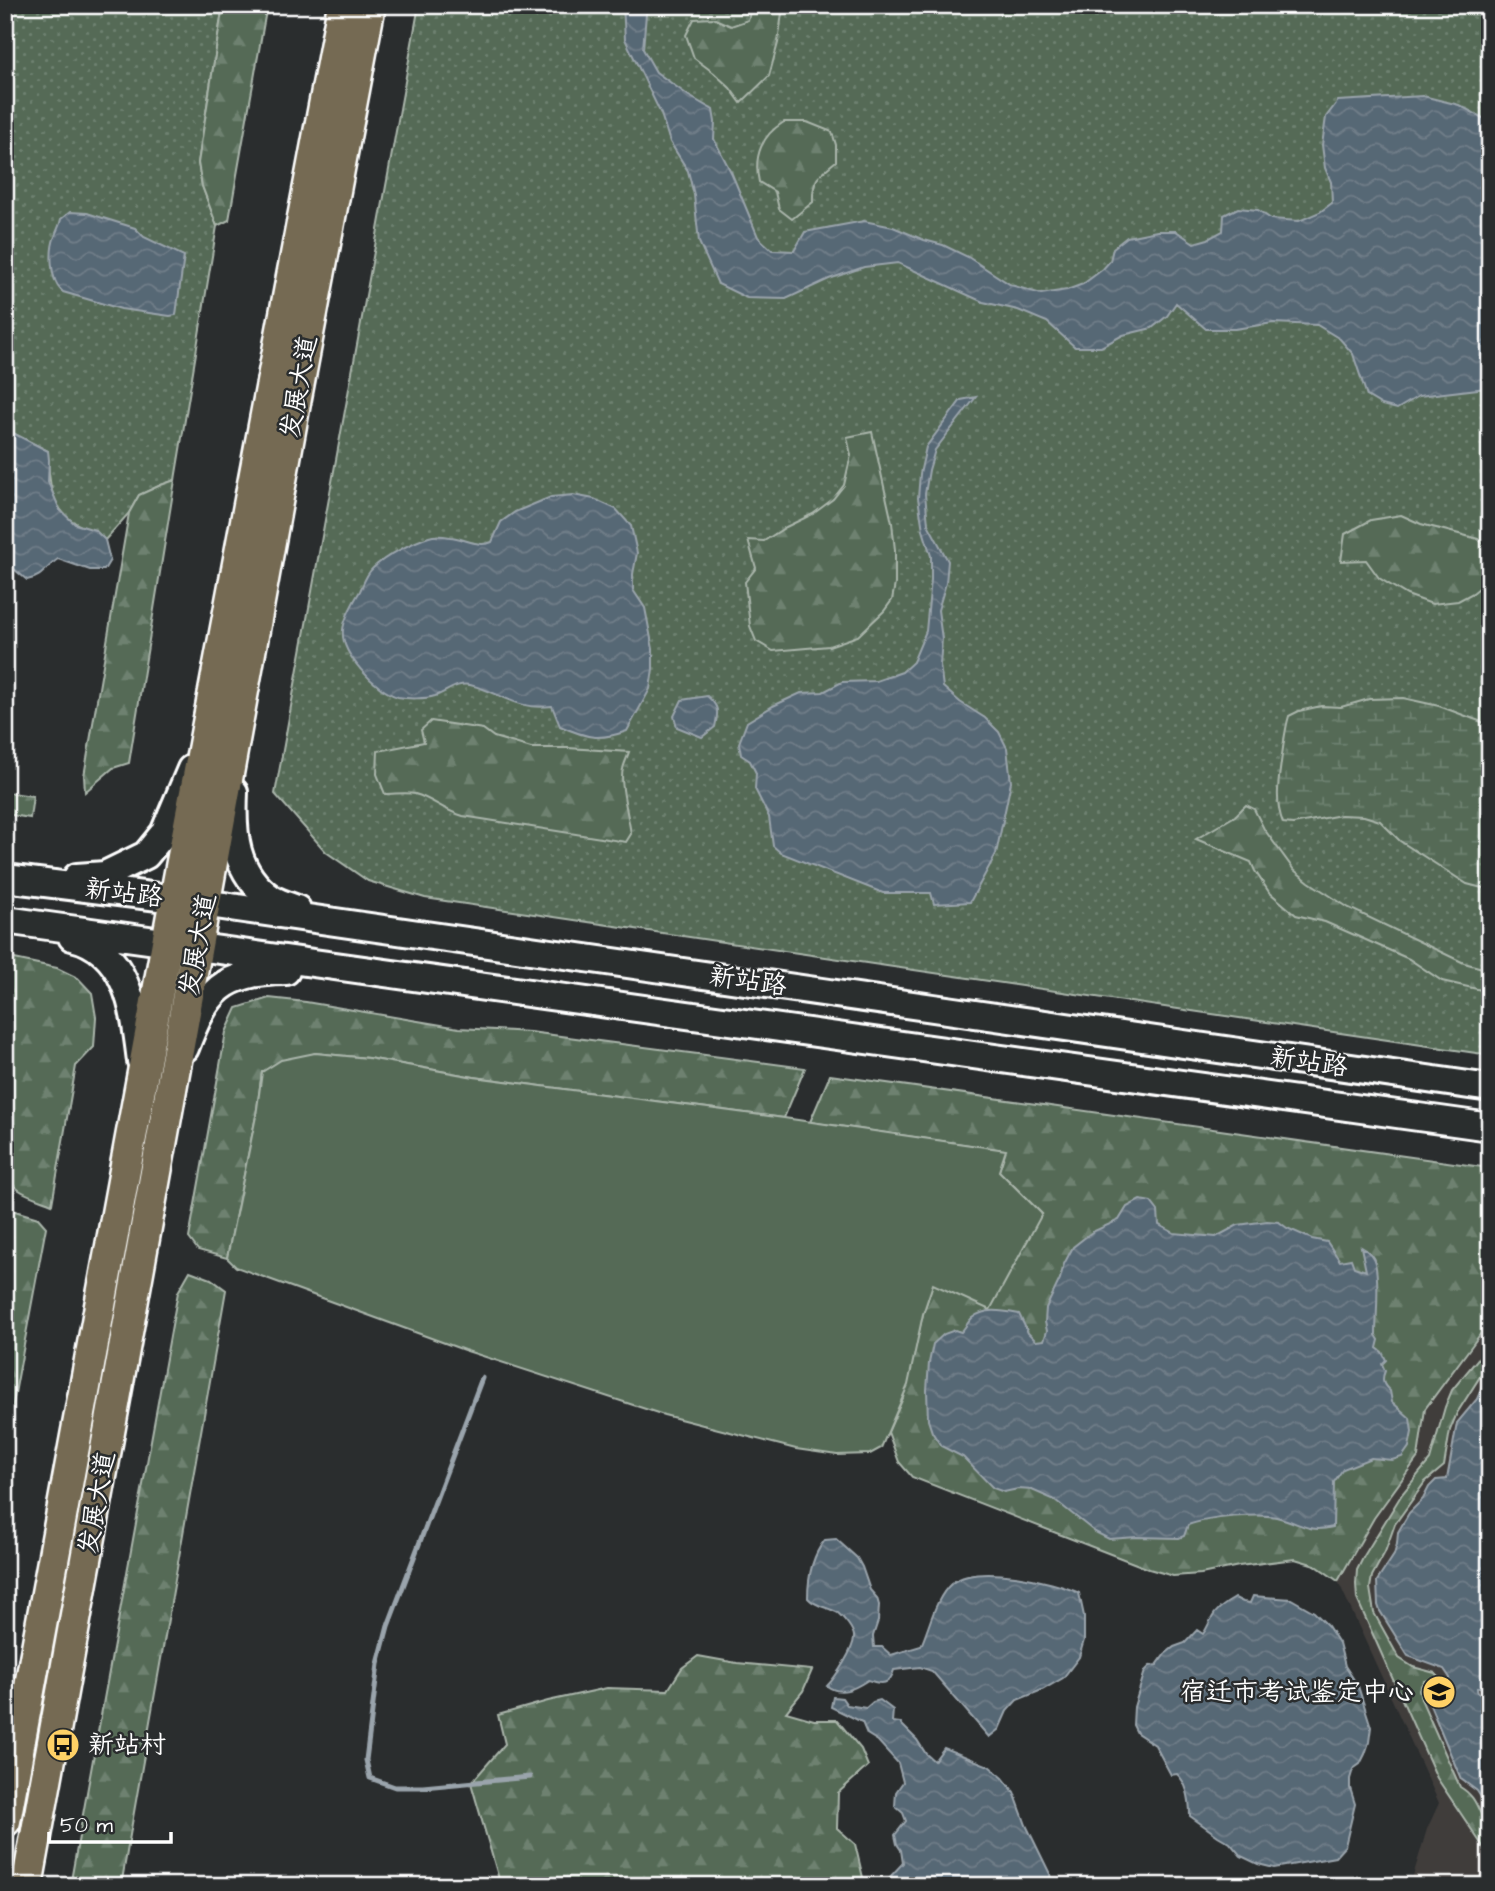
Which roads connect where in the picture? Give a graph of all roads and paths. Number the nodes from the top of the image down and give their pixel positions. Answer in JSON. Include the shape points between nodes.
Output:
{"nodes":[{"id":1,"x":343,"y":5,"type":"edge"},
{"id":2,"x":370,"y":5,"type":"edge"},
{"id":3,"x":225,"y":714,"type":"junction"},
{"id":4,"x":5,"y":877,"type":"edge"},
{"id":5,"x":175,"y":899,"type":"junction"},
{"id":6,"x":205,"y":903,"type":"junction"},
{"id":7,"x":5,"y":921,"type":"edge"},
{"id":8,"x":366,"y":926,"type":"junction"},
{"id":9,"x":167,"y":942,"type":"junction"},
{"id":10,"x":197,"y":948,"type":"junction"},
{"id":11,"x":351,"y":969,"type":"junction"},
{"id":12,"x":143,"y":1076,"type":"junction"},
{"id":13,"x":173,"y":1082,"type":"junction"},
{"id":14,"x":1490,"y":1088,"type":"edge"},
{"id":15,"x":1490,"y":1126,"type":"edge"},
{"id":16,"x":5,"y":1821,"type":"edge"},
{"id":17,"x":27,"y":1886,"type":"edge"}],
"edges":[{"from":1,"to":3,"type":"main road","name":"发展大道"},
{"from":2,"to":3,"type":"main road","name":"发展大道","via":[[295,403]]},
{"from":3,"to":4,"type":"street","via":[[193,765],[164,833],[146,855],[105,875]]},
{"from":3,"to":5,"type":"main road","name":"发展大道"},
{"from":3,"to":6,"type":"main road","name":"发展大道"},
{"from":3,"to":8,"type":"street","via":[[235,846],[245,872],[274,900]]},
{"from":4,"to":5,"type":"street","name":"新站路"},
{"from":5,"to":6,"type":"street","name":"新站路"},
{"from":5,"to":9,"type":"main road","name":"发展大道"},
{"from":6,"to":8,"type":"street","name":"新站路"},
{"from":6,"to":10,"type":"main road","name":"发展大道"},
{"from":7,"to":9,"type":"street","name":"新站路"},
{"from":7,"to":12,"type":"street","via":[[85,940],[110,960],[124,978],[132,1005]]},
{"from":8,"to":14,"type":"street","name":"新站路"},
{"from":9,"to":10,"type":"street","name":"新站路"},
{"from":9,"to":12,"type":"main road","name":"发展大道"},
{"from":10,"to":11,"type":"street","name":"新站路"},
{"from":10,"to":13,"type":"main road","name":"发展大道"},
{"from":11,"to":13,"type":"street","via":[[260,971],[233,978],[209,998],[194,1024]]},
{"from":11,"to":15,"type":"street","name":"新站路"},
{"from":12,"to":16,"type":"main road","name":"发展大道"},
{"from":13,"to":17,"type":"main road","name":"发展大道"}]}
